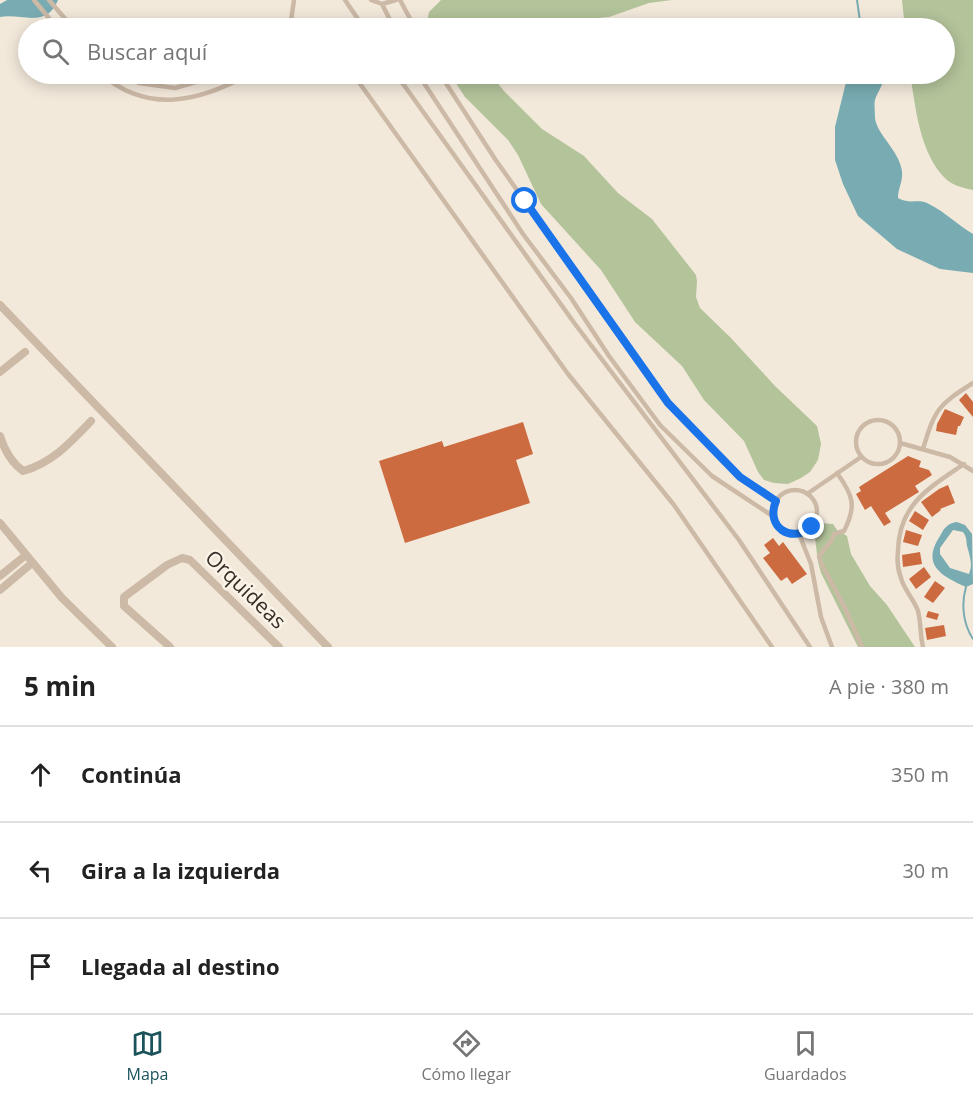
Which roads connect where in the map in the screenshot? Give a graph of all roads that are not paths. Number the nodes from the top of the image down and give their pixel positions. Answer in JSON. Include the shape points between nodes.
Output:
{"nodes":[{"id":1,"x":34,"y":0,"type":"edge"},
{"id":2,"x":49,"y":0,"type":"edge"},
{"id":3,"x":294,"y":0,"type":"edge"},
{"id":4,"x":345,"y":0,"type":"edge"},
{"id":5,"x":371,"y":0,"type":"edge"},
{"id":6,"x":398,"y":0,"type":"edge"},
{"id":7,"x":382,"y":4,"type":"junction"},
{"id":8,"x":48,"y":18,"type":"edge"},
{"id":9,"x":64,"y":18,"type":"edge"},
{"id":10,"x":291,"y":18,"type":"edge"},
{"id":11,"x":357,"y":18,"type":"edge"},
{"id":12,"x":389,"y":18,"type":"edge"},
{"id":13,"x":410,"y":18,"type":"edge"},
{"id":14,"x":117,"y":84,"type":"edge"},
{"id":15,"x":146,"y":84,"type":"edge"},
{"id":16,"x":189,"y":84,"type":"edge"},
{"id":17,"x":231,"y":84,"type":"edge"},
{"id":18,"x":360,"y":84,"type":"edge"},
{"id":19,"x":403,"y":84,"type":"edge"},
{"id":20,"x":425,"y":84,"type":"edge"},
{"id":21,"x":446,"y":84,"type":"edge"},
{"id":22,"x":0,"y":305,"type":"edge"},
{"id":23,"x":25,"y":352,"type":"dead end"},
{"id":24,"x":0,"y":372,"type":"edge"},
{"id":25,"x":973,"y":383,"type":"edge"},
{"id":26,"x":91,"y":421,"type":"dead end"},
{"id":27,"x":0,"y":436,"type":"edge"},
{"id":28,"x":900,"y":443,"type":"junction"},
{"id":29,"x":923,"y":449,"type":"junction"},
{"id":30,"x":861,"y":457,"type":"junction"},
{"id":31,"x":970,"y":467,"type":"edge"},
{"id":32,"x":837,"y":473,"type":"junction"},
{"id":33,"x":807,"y":494,"type":"junction"},
{"id":34,"x":776,"y":501,"type":"junction"},
{"id":35,"x":774,"y":517,"type":"junction"},
{"id":36,"x":0,"y":523,"type":"edge"},
{"id":37,"x":800,"y":534,"type":"junction"},
{"id":38,"x":26,"y":555,"type":"junction"},
{"id":39,"x":32,"y":563,"type":"junction"},
{"id":40,"x":0,"y":576,"type":"edge"},
{"id":41,"x":0,"y":590,"type":"edge"},
{"id":42,"x":112,"y":647,"type":"edge"},
{"id":43,"x":170,"y":647,"type":"edge"},
{"id":44,"x":279,"y":647,"type":"edge"},
{"id":45,"x":328,"y":647,"type":"edge"},
{"id":46,"x":772,"y":647,"type":"edge"},
{"id":47,"x":810,"y":647,"type":"edge"},
{"id":48,"x":832,"y":647,"type":"edge"},
{"id":49,"x":862,"y":647,"type":"edge"},
{"id":50,"x":924,"y":647,"type":"edge"}],
"edges":[{"from":1,"to":8,"type":"lane"},
{"from":2,"to":9,"type":"lane"},
{"from":3,"to":10,"type":"lane"},
{"from":4,"to":11,"type":"lane"},
{"from":5,"to":7,"type":"lane"},
{"from":6,"to":7,"type":"lane"},
{"from":6,"to":13,"type":"lane"},
{"from":7,"to":12,"type":"lane"},
{"from":14,"to":17,"type":"lane","via":[[134,95],[176,101]]},
{"from":15,"to":16,"type":"lane","via":[[175,88]]},
{"from":18,"to":46,"type":"lane","via":[[568,374],[674,505]]},
{"from":19,"to":47,"type":"lane","via":[[575,324],[739,540]]},
{"from":20,"to":35,"type":"lane","via":[[523,234],[660,425],[712,476]]},
{"from":21,"to":34,"type":"lane","via":[[668,403],[740,477]]},
{"from":22,"to":45,"type":"street"},
{"from":23,"to":24,"type":"street"},
{"from":25,"to":29,"type":"lane","via":[[944,402],[933,419]]},
{"from":26,"to":27,"type":"street","via":[[62,451],[23,471]]},
{"from":28,"to":29,"type":"lane"},
{"from":28,"to":30,"type":"lane","via":[[897,454],[885,463],[870,463]]},
{"from":28,"to":30,"type":"lane","via":[[898,432],[888,422],[867,422],[855,439]]},
{"from":29,"to":31,"type":"lane"},
{"from":30,"to":32,"type":"lane"},
{"from":31,"to":50,"type":"lane","via":[[934,484],[911,505],[902,522],[897,558],[901,579],[919,614]]},
{"from":32,"to":33,"type":"lane"},
{"from":32,"to":49,"type":"lane","via":[[853,506],[844,531],[834,534],[819,556]]},
{"from":33,"to":34,"type":"lane","via":[[794,490]]},
{"from":33,"to":37,"type":"lane","via":[[817,513],[812,527]]},
{"from":34,"to":35,"type":"lane"},
{"from":35,"to":37,"type":"lane","via":[[785,532]]},
{"from":36,"to":38,"type":"street"},
{"from":37,"to":48,"type":"lane"},
{"from":38,"to":39,"type":"street"},
{"from":38,"to":40,"type":"street"},
{"from":39,"to":41,"type":"street"},
{"from":39,"to":42,"type":"street"},
{"from":43,"to":44,"type":"street","name":"Orquideas","via":[[124,606],[124,597],[182,558],[205,572]]}]}
